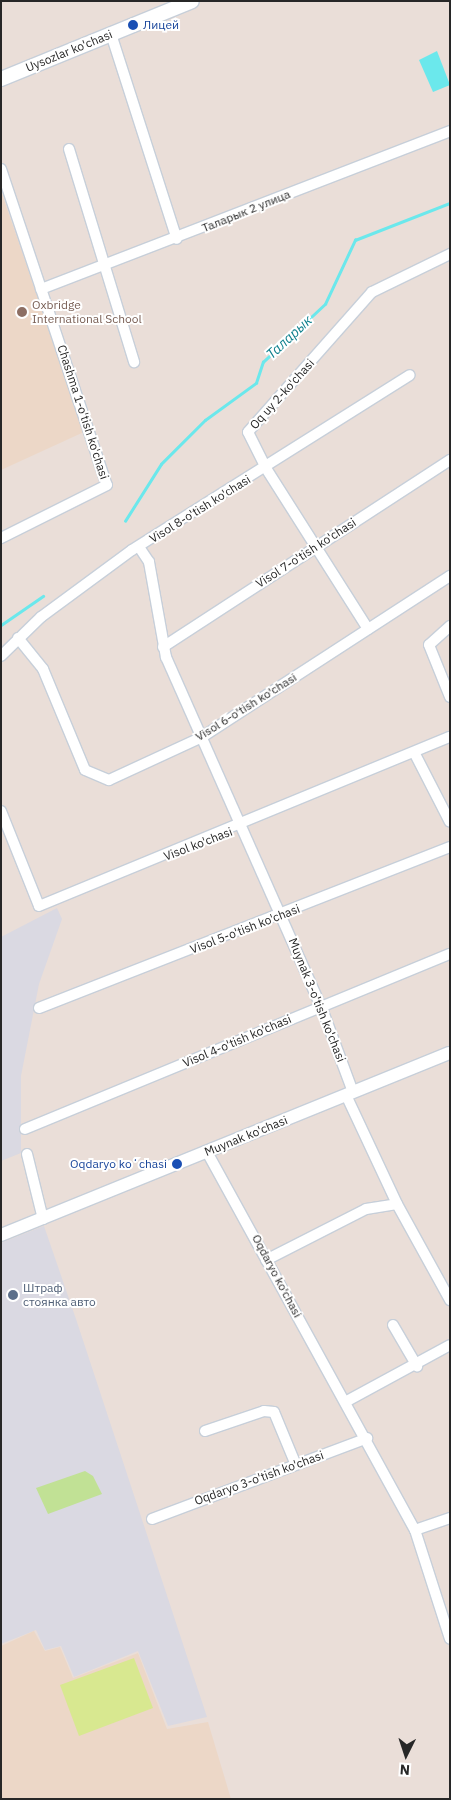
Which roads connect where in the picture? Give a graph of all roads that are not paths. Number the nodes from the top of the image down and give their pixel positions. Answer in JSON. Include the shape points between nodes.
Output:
{"nodes":[{"id":1,"x":192,"y":1,"type":"edge"},
{"id":2,"x":111,"y":34,"type":"junction"},
{"id":3,"x":1,"y":79,"type":"edge"},
{"id":4,"x":450,"y":131,"type":"edge"},
{"id":5,"x":69,"y":149,"type":"dead end"},
{"id":6,"x":1,"y":169,"type":"edge"},
{"id":7,"x":177,"y":239,"type":"junction"},
{"id":8,"x":450,"y":254,"type":"edge"},
{"id":9,"x":106,"y":266,"type":"junction"},
{"id":10,"x":41,"y":289,"type":"junction"},
{"id":11,"x":134,"y":362,"type":"dead end"},
{"id":12,"x":410,"y":375,"type":"dead end"},
{"id":13,"x":450,"y":460,"type":"edge"},
{"id":14,"x":266,"y":468,"type":"junction"},
{"id":15,"x":1,"y":538,"type":"edge"},
{"id":16,"x":140,"y":547,"type":"junction"},
{"id":17,"x":316,"y":547,"type":"junction"},
{"id":18,"x":450,"y":576,"type":"edge"},
{"id":19,"x":450,"y":626,"type":"edge"},
{"id":20,"x":368,"y":630,"type":"junction"},
{"id":21,"x":18,"y":638,"type":"junction"},
{"id":22,"x":163,"y":647,"type":"junction"},
{"id":23,"x":1,"y":656,"type":"edge"},
{"id":24,"x":450,"y":697,"type":"edge"},
{"id":25,"x":202,"y":737,"type":"junction"},
{"id":26,"x":450,"y":738,"type":"edge"},
{"id":27,"x":415,"y":754,"type":"junction"},
{"id":28,"x":1,"y":810,"type":"edge"},
{"id":29,"x":450,"y":822,"type":"edge"},
{"id":30,"x":241,"y":826,"type":"junction"},
{"id":31,"x":450,"y":847,"type":"edge"},
{"id":32,"x":282,"y":915,"type":"junction"},
{"id":33,"x":450,"y":954,"type":"edge"},
{"id":34,"x":321,"y":1006,"type":"junction"},
{"id":35,"x":39,"y":1008,"type":"dead end"},
{"id":36,"x":450,"y":1053,"type":"edge"},
{"id":37,"x":350,"y":1093,"type":"junction"},
{"id":38,"x":25,"y":1129,"type":"dead end"},
{"id":39,"x":206,"y":1152,"type":"junction"},
{"id":40,"x":27,"y":1154,"type":"dead end"},
{"id":41,"x":397,"y":1204,"type":"junction"},
{"id":42,"x":43,"y":1218,"type":"junction"},
{"id":43,"x":1,"y":1235,"type":"edge"},
{"id":44,"x":266,"y":1260,"type":"junction"},
{"id":45,"x":450,"y":1300,"type":"edge"},
{"id":46,"x":393,"y":1325,"type":"dead end"},
{"id":47,"x":450,"y":1345,"type":"edge"},
{"id":48,"x":417,"y":1366,"type":"junction"},
{"id":49,"x":347,"y":1401,"type":"junction"},
{"id":50,"x":205,"y":1431,"type":"dead end"},
{"id":51,"x":367,"y":1438,"type":"junction"},
{"id":52,"x":296,"y":1465,"type":"junction"},
{"id":53,"x":450,"y":1518,"type":"edge"},
{"id":54,"x":152,"y":1519,"type":"dead end"},
{"id":55,"x":415,"y":1530,"type":"junction"},
{"id":56,"x":447,"y":1624,"type":"edge"},
{"id":57,"x":450,"y":1639,"type":"edge"}],
"edges":[{"from":1,"to":2,"type":"main road","name":"Uysozlar ko'chasi"},
{"from":2,"to":3,"type":"main road","name":"Uysozlar ko'chasi"},
{"from":2,"to":7,"type":"street"},
{"from":4,"to":7,"type":"street","name":"Таларык 2 улица"},
{"from":5,"to":9,"type":"street"},
{"from":6,"to":10,"type":"street","name":"Chashma 1-o'tish ko'chasi"},
{"from":7,"to":9,"type":"street","name":"Таларык 2 улица"},
{"from":8,"to":14,"type":"street","name":"Oq uy 2-ko'chasi","via":[[372,292],[256,422],[248,432]]},
{"from":9,"to":10,"type":"street","name":"Таларык 2 улица"},
{"from":9,"to":11,"type":"street"},
{"from":10,"to":15,"type":"street","name":"Chashma 1-o'tish ko'chasi","via":[[107,485]]},
{"from":12,"to":14,"type":"street","name":"Visol 8-o'tish ko'chasi"},
{"from":13,"to":17,"type":"street","name":"Visol 7-o'tish ko'chasi"},
{"from":14,"to":16,"type":"street","name":"Visol 8-o'tish ko'chasi"},
{"from":14,"to":17,"type":"street","name":"Oq uy 2-ko'chasi"},
{"from":16,"to":21,"type":"street","name":"Visol 8-o'tish ko'chasi"},
{"from":16,"to":22,"type":"street","name":"Muynak 3-o'tish ko'chasi","via":[[149,562]]},
{"from":17,"to":20,"type":"street","name":"Oq uy 2-ko'chasi"},
{"from":17,"to":22,"type":"street","name":"Visol 7-o'tish ko'chasi"},
{"from":18,"to":20,"type":"street","name":"Visol 6-o'tish ko'chasi"},
{"from":19,"to":24,"type":"street","via":[[429,645]]},
{"from":20,"to":25,"type":"street","name":"Visol 6-o'tish ko'chasi"},
{"from":21,"to":23,"type":"street","name":"Visol 8-o'tish ko'chasi"},
{"from":21,"to":25,"type":"street","name":"Visol 6-o'tish ko'chasi","via":[[43,669],[87,773],[109,780]]},
{"from":22,"to":25,"type":"street","name":"Muynak 3-o'tish ko'chasi"},
{"from":25,"to":30,"type":"street","name":"Muynak 3-o'tish ko'chasi"},
{"from":26,"to":27,"type":"street","name":"Visol ko'chasi"},
{"from":27,"to":29,"type":"street"},
{"from":27,"to":30,"type":"street","name":"Visol ko'chasi"},
{"from":28,"to":30,"type":"street","name":"Visol ko'chasi","via":[[39,906]]},
{"from":30,"to":32,"type":"street","name":"Muynak 3-o'tish ko'chasi"},
{"from":31,"to":32,"type":"street","name":"Visol 5-o'tish ko'chasi"},
{"from":32,"to":34,"type":"street","name":"Muynak 3-o'tish ko'chasi"},
{"from":32,"to":35,"type":"street","name":"Visol 5-o'tish ko'chasi"},
{"from":33,"to":34,"type":"street","name":"Visol 4-o'tish ko'chasi"},
{"from":34,"to":37,"type":"street","name":"Muynak 3-o'tish ko'chasi"},
{"from":34,"to":38,"type":"street","name":"Visol 4-o'tish ko'chasi"},
{"from":36,"to":37,"type":"street","name":"Muynak ko'chasi"},
{"from":37,"to":39,"type":"street","name":"Muynak ko'chasi"},
{"from":37,"to":41,"type":"street","name":"Muynak 3-o'tish ko'chasi"},
{"from":39,"to":42,"type":"street","name":"Muynak ko'chasi"},
{"from":39,"to":44,"type":"street","name":"Oqdaryo ko'chasi"},
{"from":40,"to":42,"type":"street"},
{"from":41,"to":44,"type":"street","via":[[366,1209]]},
{"from":41,"to":45,"type":"street","name":"Muynak 3-o'tish ko'chasi"},
{"from":42,"to":43,"type":"street","name":"Muynak ko'chasi"},
{"from":44,"to":49,"type":"street","name":"Oqdaryo ko'chasi"},
{"from":46,"to":48,"type":"street"},
{"from":47,"to":48,"type":"street"},
{"from":48,"to":49,"type":"street"},
{"from":49,"to":51,"type":"street","name":"Oqdaryo ko'chasi"},
{"from":50,"to":52,"type":"street","via":[[274,1412]]},
{"from":51,"to":52,"type":"street","name":"Oqdaryo 3-o'tish ko'chasi"},
{"from":51,"to":55,"type":"street","name":"Oqdaryo ko'chasi"},
{"from":52,"to":54,"type":"street","name":"Oqdaryo 3-o'tish ko'chasi"},
{"from":53,"to":55,"type":"street"},
{"from":55,"to":56,"type":"street","name":"Oqdaryo ko'chasi"},
{"from":56,"to":57,"type":"street","name":"Oqdaryo ko'chasi"}]}
